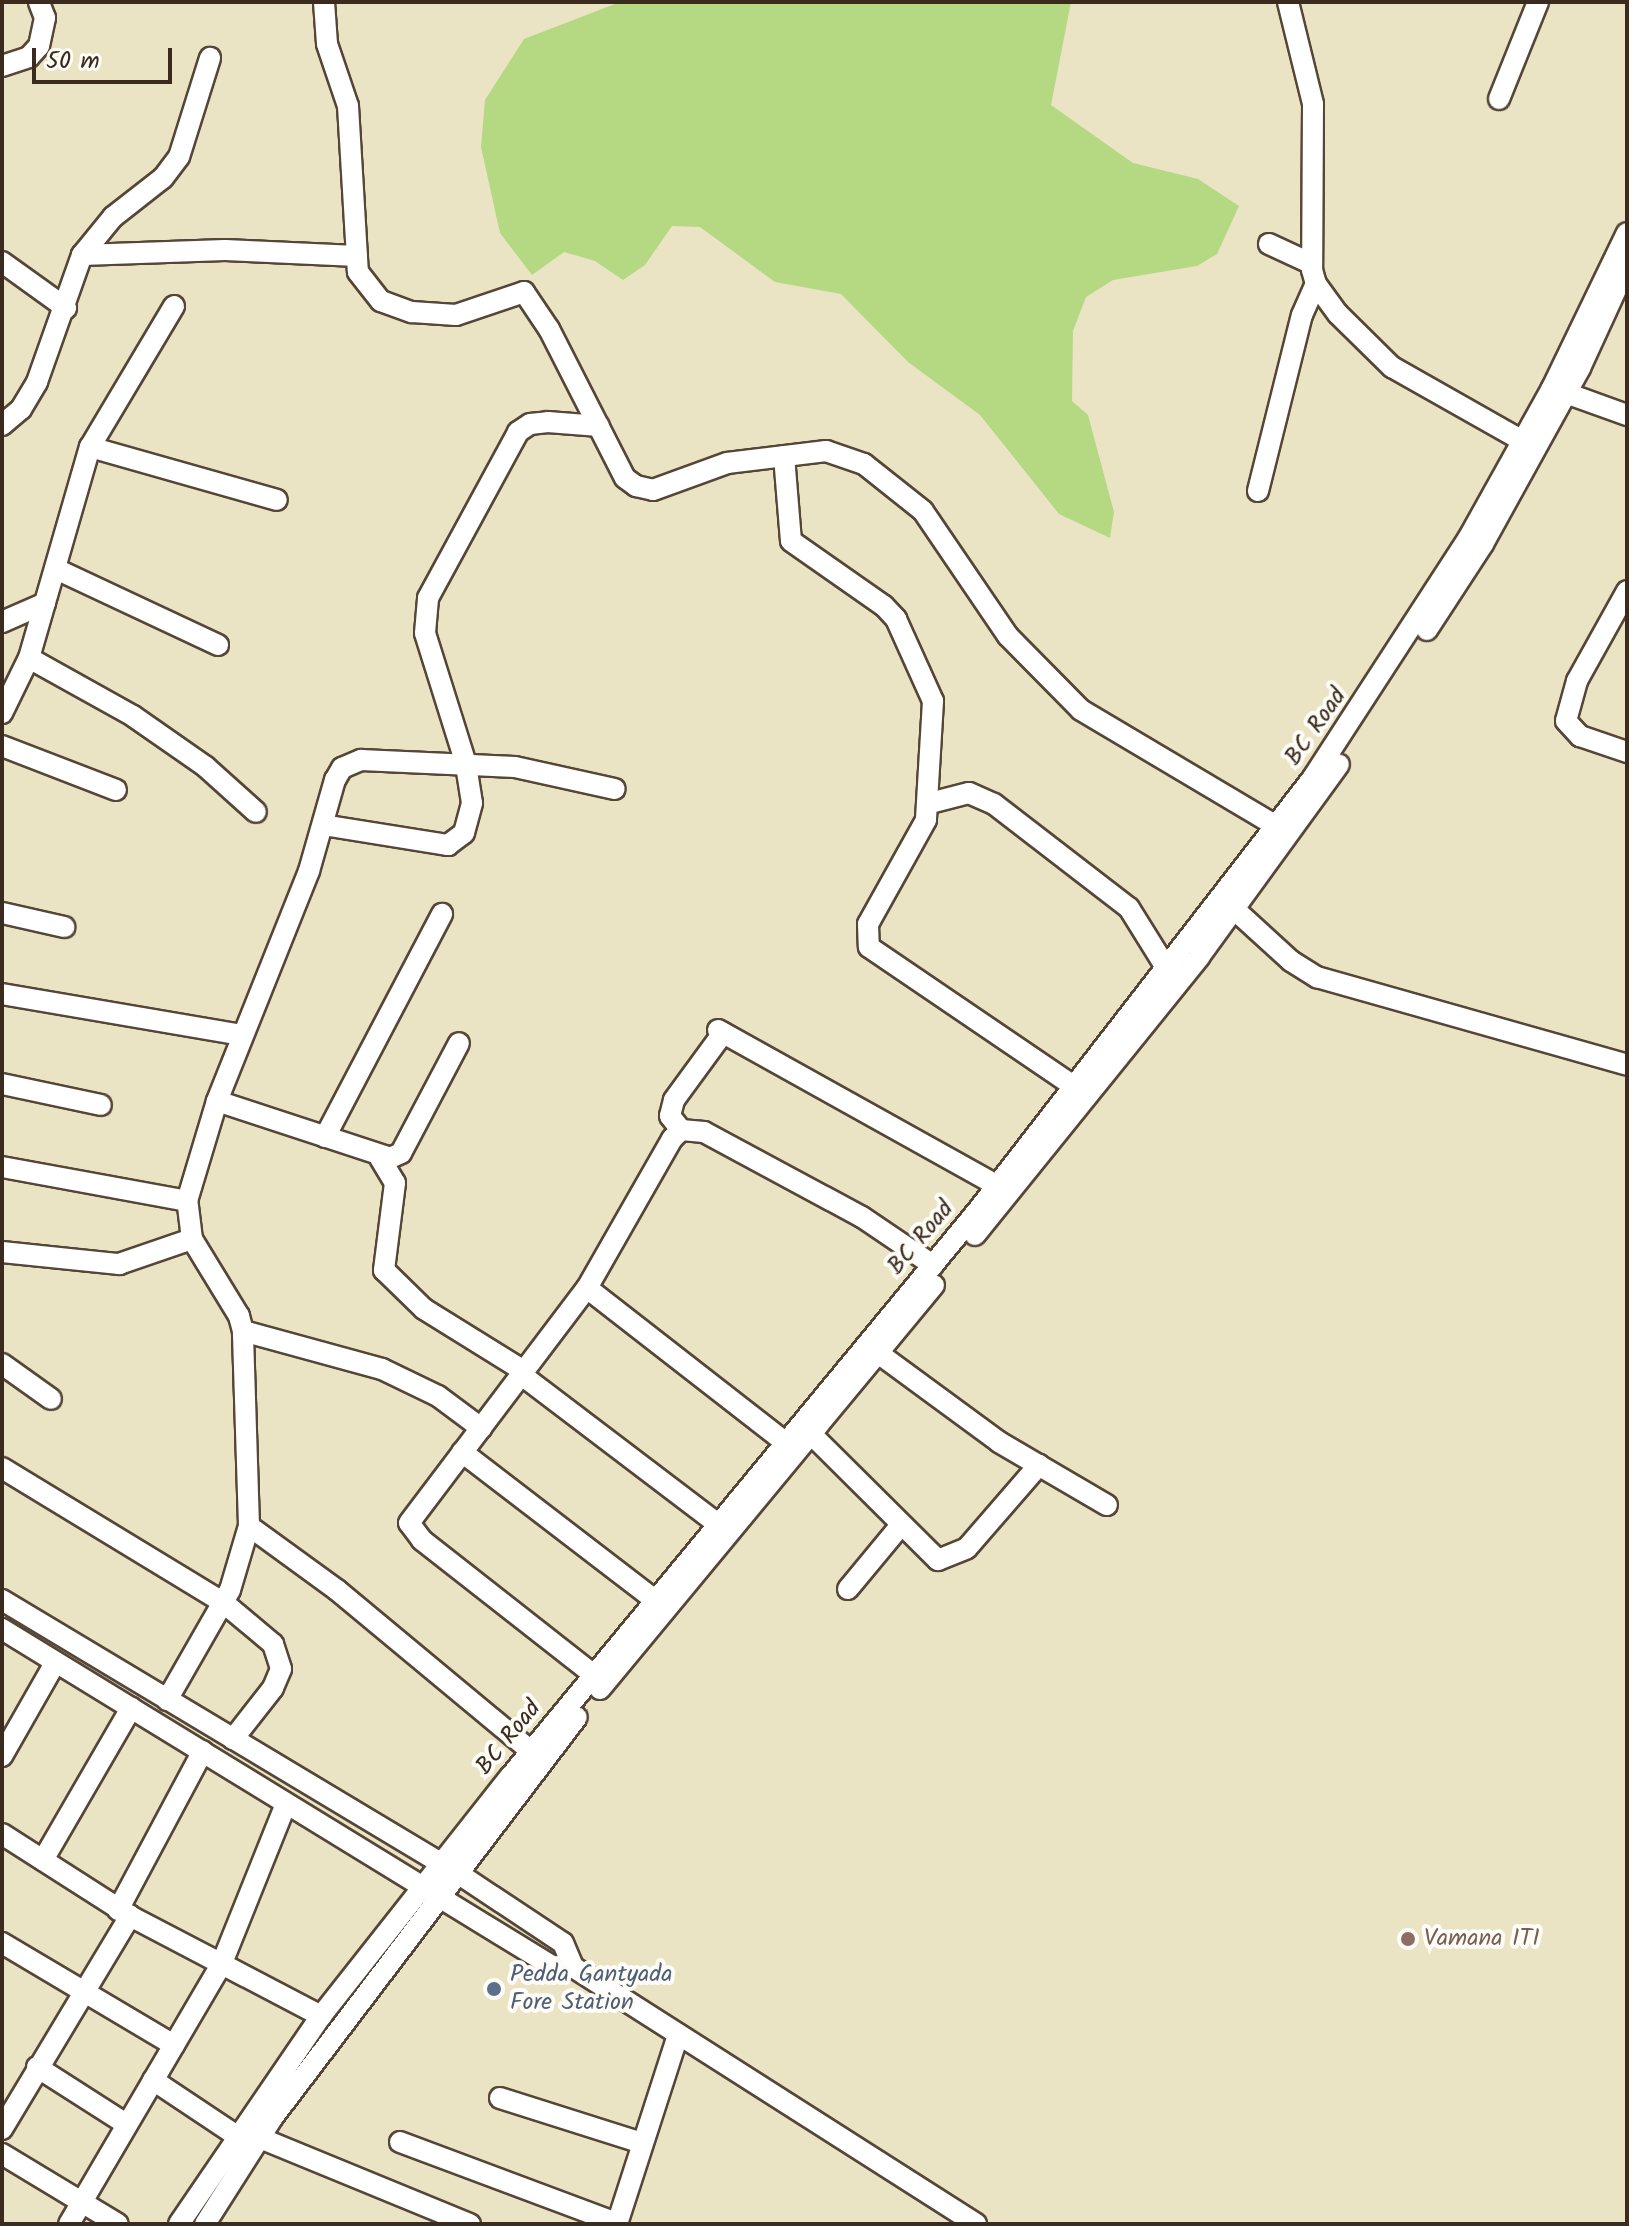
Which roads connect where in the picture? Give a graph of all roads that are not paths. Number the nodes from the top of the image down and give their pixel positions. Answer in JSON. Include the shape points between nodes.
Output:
{"nodes":[{"id":1,"x":39,"y":2,"type":"edge"},
{"id":2,"x":324,"y":2,"type":"edge"},
{"id":3,"x":1288,"y":2,"type":"edge"},
{"id":4,"x":1538,"y":2,"type":"edge"},
{"id":5,"x":210,"y":58,"type":"dead end"},
{"id":6,"x":2,"y":66,"type":"edge"},
{"id":7,"x":1499,"y":99,"type":"dead end"},
{"id":8,"x":1627,"y":233,"type":"edge"},
{"id":9,"x":1269,"y":244,"type":"dead end"},
{"id":10,"x":82,"y":255,"type":"junction"},
{"id":11,"x":357,"y":256,"type":"junction"},
{"id":12,"x":2,"y":262,"type":"edge"},
{"id":13,"x":1627,"y":266,"type":"edge"},
{"id":14,"x":1314,"y":274,"type":"junction"},
{"id":15,"x":174,"y":306,"type":"dead end"},
{"id":16,"x":66,"y":308,"type":"junction"},
{"id":17,"x":1558,"y":391,"type":"junction"},
{"id":18,"x":1627,"y":415,"type":"edge"},
{"id":19,"x":2,"y":425,"type":"edge"},
{"id":20,"x":599,"y":426,"type":"junction"},
{"id":21,"x":1521,"y":440,"type":"junction"},
{"id":22,"x":90,"y":447,"type":"junction"},
{"id":23,"x":784,"y":456,"type":"junction"},
{"id":24,"x":1258,"y":491,"type":"dead end"},
{"id":25,"x":277,"y":500,"type":"dead end"},
{"id":26,"x":56,"y":569,"type":"junction"},
{"id":27,"x":1627,"y":591,"type":"edge"},
{"id":28,"x":45,"y":603,"type":"junction"},
{"id":29,"x":2,"y":622,"type":"edge"},
{"id":30,"x":218,"y":645,"type":"dead end"},
{"id":31,"x":29,"y":658,"type":"junction"},
{"id":32,"x":2,"y":713,"type":"edge"},
{"id":33,"x":2,"y":746,"type":"edge"},
{"id":34,"x":1627,"y":752,"type":"edge"},
{"id":35,"x":466,"y":764,"type":"junction"},
{"id":36,"x":615,"y":789,"type":"dead end"},
{"id":37,"x":116,"y":790,"type":"dead end"},
{"id":38,"x":930,"y":803,"type":"junction"},
{"id":39,"x":256,"y":812,"type":"dead end"},
{"id":40,"x":323,"y":825,"type":"junction"},
{"id":41,"x":1282,"y":830,"type":"junction"},
{"id":42,"x":1234,"y":909,"type":"junction"},
{"id":43,"x":2,"y":913,"type":"edge"},
{"id":44,"x":442,"y":914,"type":"dead end"},
{"id":45,"x":64,"y":927,"type":"dead end"},
{"id":46,"x":1167,"y":969,"type":"junction"},
{"id":47,"x":2,"y":994,"type":"edge"},
{"id":48,"x":242,"y":1035,"type":"junction"},
{"id":49,"x":459,"y":1043,"type":"dead end"},
{"id":50,"x":1627,"y":1065,"type":"edge"},
{"id":51,"x":2,"y":1084,"type":"edge"},
{"id":52,"x":1079,"y":1089,"type":"junction"},
{"id":53,"x":217,"y":1101,"type":"junction"},
{"id":54,"x":101,"y":1105,"type":"dead end"},
{"id":55,"x":681,"y":1130,"type":"junction"},
{"id":56,"x":325,"y":1137,"type":"junction"},
{"id":57,"x":380,"y":1158,"type":"junction"},
{"id":58,"x":2,"y":1167,"type":"edge"},
{"id":59,"x":996,"y":1185,"type":"junction"},
{"id":60,"x":187,"y":1201,"type":"junction"},
{"id":61,"x":192,"y":1239,"type":"junction"},
{"id":62,"x":2,"y":1252,"type":"edge"},
{"id":63,"x":930,"y":1275,"type":"junction"},
{"id":64,"x":587,"y":1288,"type":"junction"},
{"id":65,"x":243,"y":1331,"type":"junction"},
{"id":66,"x":878,"y":1353,"type":"junction"},
{"id":67,"x":2,"y":1364,"type":"edge"},
{"id":68,"x":523,"y":1376,"type":"junction"},
{"id":69,"x":51,"y":1399,"type":"dead end"},
{"id":70,"x":481,"y":1428,"type":"junction"},
{"id":71,"x":811,"y":1434,"type":"junction"},
{"id":72,"x":785,"y":1442,"type":"junction"},
{"id":73,"x":462,"y":1452,"type":"junction"},
{"id":74,"x":1039,"y":1465,"type":"junction"},
{"id":75,"x":2,"y":1468,"type":"edge"},
{"id":76,"x":1107,"y":1505,"type":"dead end"},
{"id":77,"x":717,"y":1523,"type":"junction"},
{"id":78,"x":901,"y":1525,"type":"junction"},
{"id":79,"x":249,"y":1526,"type":"junction"},
{"id":80,"x":848,"y":1589,"type":"dead end"},
{"id":81,"x":2,"y":1600,"type":"edge"},
{"id":82,"x":655,"y":1600,"type":"junction"},
{"id":83,"x":224,"y":1603,"type":"junction"},
{"id":84,"x":2,"y":1629,"type":"edge"},
{"id":85,"x":55,"y":1663,"type":"junction"},
{"id":86,"x":594,"y":1675,"type":"junction"},
{"id":87,"x":167,"y":1700,"type":"junction"},
{"id":88,"x":131,"y":1708,"type":"junction"},
{"id":89,"x":233,"y":1739,"type":"junction"},
{"id":90,"x":203,"y":1751,"type":"junction"},
{"id":91,"x":531,"y":1751,"type":"junction"},
{"id":92,"x":2,"y":1756,"type":"edge"},
{"id":93,"x":286,"y":1804,"type":"junction"},
{"id":94,"x":2,"y":1834,"type":"edge"},
{"id":95,"x":43,"y":1860,"type":"junction"},
{"id":96,"x":451,"y":1869,"type":"junction"},
{"id":97,"x":434,"y":1893,"type":"junction"},
{"id":98,"x":124,"y":1913,"type":"junction"},
{"id":99,"x":5,"y":1951,"type":"edge"},
{"id":100,"x":222,"y":1963,"type":"junction"},
{"id":101,"x":573,"y":1967,"type":"junction"},
{"id":102,"x":82,"y":1994,"type":"junction"},
{"id":103,"x":321,"y":2016,"type":"junction"},
{"id":104,"x":678,"y":2035,"type":"junction"},
{"id":105,"x":174,"y":2045,"type":"junction"},
{"id":106,"x":37,"y":2067,"type":"junction"},
{"id":107,"x":153,"y":2080,"type":"junction"},
{"id":108,"x":500,"y":2098,"type":"dead end"},
{"id":109,"x":126,"y":2124,"type":"junction"},
{"id":110,"x":2,"y":2129,"type":"edge"},
{"id":111,"x":237,"y":2136,"type":"junction"},
{"id":112,"x":260,"y":2138,"type":"junction"},
{"id":113,"x":400,"y":2142,"type":"dead end"},
{"id":114,"x":642,"y":2143,"type":"junction"},
{"id":115,"x":2,"y":2154,"type":"edge"},
{"id":116,"x":80,"y":2202,"type":"junction"},
{"id":117,"x":69,"y":2224,"type":"edge"},
{"id":118,"x":118,"y":2224,"type":"edge"},
{"id":119,"x":179,"y":2224,"type":"edge"},
{"id":120,"x":205,"y":2224,"type":"edge"},
{"id":121,"x":470,"y":2224,"type":"edge"},
{"id":122,"x":617,"y":2224,"type":"edge"},
{"id":123,"x":976,"y":2224,"type":"edge"}],
"edges":[{"from":1,"to":6,"type":"street","via":[[45,18],[39,46],[29,57]]},
{"from":2,"to":11,"type":"street","via":[[327,44],[348,106]]},
{"from":3,"to":14,"type":"street","via":[[1313,104]]},
{"from":4,"to":7,"type":"street"},
{"from":5,"to":10,"type":"street","via":[[179,157],[163,178],[113,217]]},
{"from":8,"to":17,"type":"street","name":"BC Road"},
{"from":9,"to":14,"type":"street"},
{"from":10,"to":11,"type":"street","via":[[225,250]]},
{"from":10,"to":16,"type":"street"},
{"from":11,"to":20,"type":"street","via":[[358,272],[381,301],[412,312],[456,315],[524,292]]},
{"from":12,"to":16,"type":"street"},
{"from":13,"to":17,"type":"street","name":"BC Road"},
{"from":14,"to":21,"type":"street","via":[[1338,314],[1392,367]]},
{"from":14,"to":24,"type":"street"},
{"from":15,"to":22,"type":"street"},
{"from":16,"to":19,"type":"street","via":[[37,382],[21,409]]},
{"from":17,"to":18,"type":"street"},
{"from":17,"to":21,"type":"street","name":"BC Road"},
{"from":17,"to":41,"type":"street","name":"BC Road","via":[[1483,544]]},
{"from":20,"to":23,"type":"street","via":[[625,478],[653,490],[727,463]]},
{"from":20,"to":35,"type":"street","via":[[548,422],[518,432],[428,598],[425,633]]},
{"from":21,"to":41,"type":"street","name":"BC Road","via":[[1468,539]]},
{"from":22,"to":25,"type":"street"},
{"from":22,"to":26,"type":"street","via":[[70,503]]},
{"from":23,"to":38,"type":"street","via":[[791,541],[896,619],[933,701]]},
{"from":23,"to":41,"type":"street","via":[[826,451],[864,464],[923,511],[1008,636],[1081,710]]},
{"from":26,"to":28,"type":"street"},
{"from":26,"to":30,"type":"street"},
{"from":27,"to":34,"type":"street","via":[[1577,681],[1566,721],[1580,736]]},
{"from":28,"to":29,"type":"street"},
{"from":28,"to":31,"type":"street"},
{"from":31,"to":32,"type":"street"},
{"from":31,"to":39,"type":"street","via":[[133,716],[206,767]]},
{"from":33,"to":37,"type":"street"},
{"from":35,"to":36,"type":"street","via":[[515,767]]},
{"from":35,"to":40,"type":"street","via":[[350,762],[335,780]]},
{"from":35,"to":40,"type":"street","via":[[472,803],[457,842],[448,845]]},
{"from":38,"to":46,"type":"street","via":[[969,793],[994,804],[1129,908]]},
{"from":38,"to":52,"type":"street","via":[[921,834],[868,924],[869,947]]},
{"from":40,"to":48,"type":"street"},
{"from":41,"to":42,"type":"street","name":"BC Road"},
{"from":41,"to":46,"type":"street","name":"BC Road"},
{"from":42,"to":50,"type":"street","via":[[1291,961],[1317,977]]},
{"from":42,"to":52,"type":"street","name":"BC Road"},
{"from":43,"to":45,"type":"street"},
{"from":44,"to":56,"type":"street"},
{"from":46,"to":52,"type":"street","name":"BC Road"},
{"from":47,"to":48,"type":"street"},
{"from":48,"to":53,"type":"street"},
{"from":49,"to":57,"type":"street","via":[[401,1153]]},
{"from":51,"to":54,"type":"street"},
{"from":52,"to":59,"type":"street","name":"BC Road"},
{"from":52,"to":63,"type":"street","name":"BC Road"},
{"from":53,"to":56,"type":"street"},
{"from":53,"to":60,"type":"street"},
{"from":55,"to":59,"type":"street","via":[[670,1116],[674,1100],[720,1031]]},
{"from":55,"to":63,"type":"street","via":[[717,1139],[862,1217]]},
{"from":55,"to":64,"type":"street"},
{"from":56,"to":57,"type":"street"},
{"from":57,"to":68,"type":"street","via":[[395,1183],[384,1270],[424,1309],[524,1371]]},
{"from":58,"to":60,"type":"street"},
{"from":59,"to":63,"type":"street","name":"BC Road"},
{"from":60,"to":61,"type":"street"},
{"from":61,"to":62,"type":"street","via":[[119,1264]]},
{"from":61,"to":65,"type":"street"},
{"from":63,"to":66,"type":"street","name":"BC Road"},
{"from":63,"to":72,"type":"street","name":"BC Road"},
{"from":64,"to":68,"type":"street"},
{"from":64,"to":72,"type":"street"},
{"from":65,"to":70,"type":"street","via":[[382,1369],[438,1396]]},
{"from":65,"to":79,"type":"street"},
{"from":66,"to":71,"type":"street","name":"BC Road"},
{"from":66,"to":74,"type":"street"},
{"from":67,"to":69,"type":"street"},
{"from":68,"to":70,"type":"street"},
{"from":68,"to":77,"type":"street"},
{"from":70,"to":73,"type":"street"},
{"from":71,"to":78,"type":"street"},
{"from":71,"to":96,"type":"street","name":"BC Road"},
{"from":72,"to":77,"type":"street","name":"BC Road"},
{"from":73,"to":82,"type":"street"},
{"from":73,"to":86,"type":"street","via":[[412,1515],[412,1530]]},
{"from":74,"to":76,"type":"street"},
{"from":74,"to":78,"type":"street","via":[[967,1548],[950,1559],[938,1560]]},
{"from":75,"to":83,"type":"street"},
{"from":77,"to":82,"type":"street","name":"BC Road"},
{"from":78,"to":80,"type":"street"},
{"from":79,"to":83,"type":"street"},
{"from":79,"to":91,"type":"street","via":[[337,1590]]},
{"from":81,"to":87,"type":"street"},
{"from":82,"to":86,"type":"street","name":"BC Road"},
{"from":83,"to":87,"type":"street"},
{"from":83,"to":89,"type":"street","via":[[273,1644],[281,1658],[273,1688]]},
{"from":84,"to":85,"type":"street"},
{"from":85,"to":88,"type":"street"},
{"from":85,"to":92,"type":"street"},
{"from":86,"to":91,"type":"street","name":"BC Road"},
{"from":87,"to":89,"type":"street"},
{"from":88,"to":90,"type":"street"},
{"from":88,"to":95,"type":"street"},
{"from":89,"to":96,"type":"street"},
{"from":90,"to":93,"type":"street"},
{"from":90,"to":98,"type":"street"},
{"from":91,"to":96,"type":"street","name":"BC Road"},
{"from":93,"to":97,"type":"street"},
{"from":93,"to":100,"type":"street"},
{"from":94,"to":95,"type":"street"},
{"from":95,"to":98,"type":"street"},
{"from":96,"to":97,"type":"street","name":"BC Road"},
{"from":96,"to":101,"type":"street","via":[[563,1943]]},
{"from":97,"to":101,"type":"street","via":[[552,1966]]},
{"from":97,"to":103,"type":"street","name":"BC Road"},
{"from":97,"to":112,"type":"street"},
{"from":98,"to":100,"type":"street"},
{"from":98,"to":102,"type":"street"},
{"from":99,"to":102,"type":"street"},
{"from":100,"to":103,"type":"street"},
{"from":100,"to":105,"type":"street"},
{"from":101,"to":104,"type":"street"},
{"from":102,"to":105,"type":"street"},
{"from":102,"to":106,"type":"street"},
{"from":103,"to":111,"type":"street","name":"BC Road"},
{"from":104,"to":114,"type":"street"},
{"from":104,"to":123,"type":"street"},
{"from":105,"to":107,"type":"street"},
{"from":106,"to":109,"type":"street"},
{"from":106,"to":110,"type":"street"},
{"from":107,"to":109,"type":"street"},
{"from":107,"to":111,"type":"street"},
{"from":108,"to":114,"type":"street"},
{"from":109,"to":116,"type":"street"},
{"from":111,"to":119,"type":"street","name":"BC Road"},
{"from":112,"to":120,"type":"street"},
{"from":112,"to":121,"type":"street"},
{"from":113,"to":122,"type":"street"},
{"from":114,"to":122,"type":"street"},
{"from":115,"to":116,"type":"street"},
{"from":116,"to":117,"type":"street"},
{"from":116,"to":118,"type":"street"}]}
